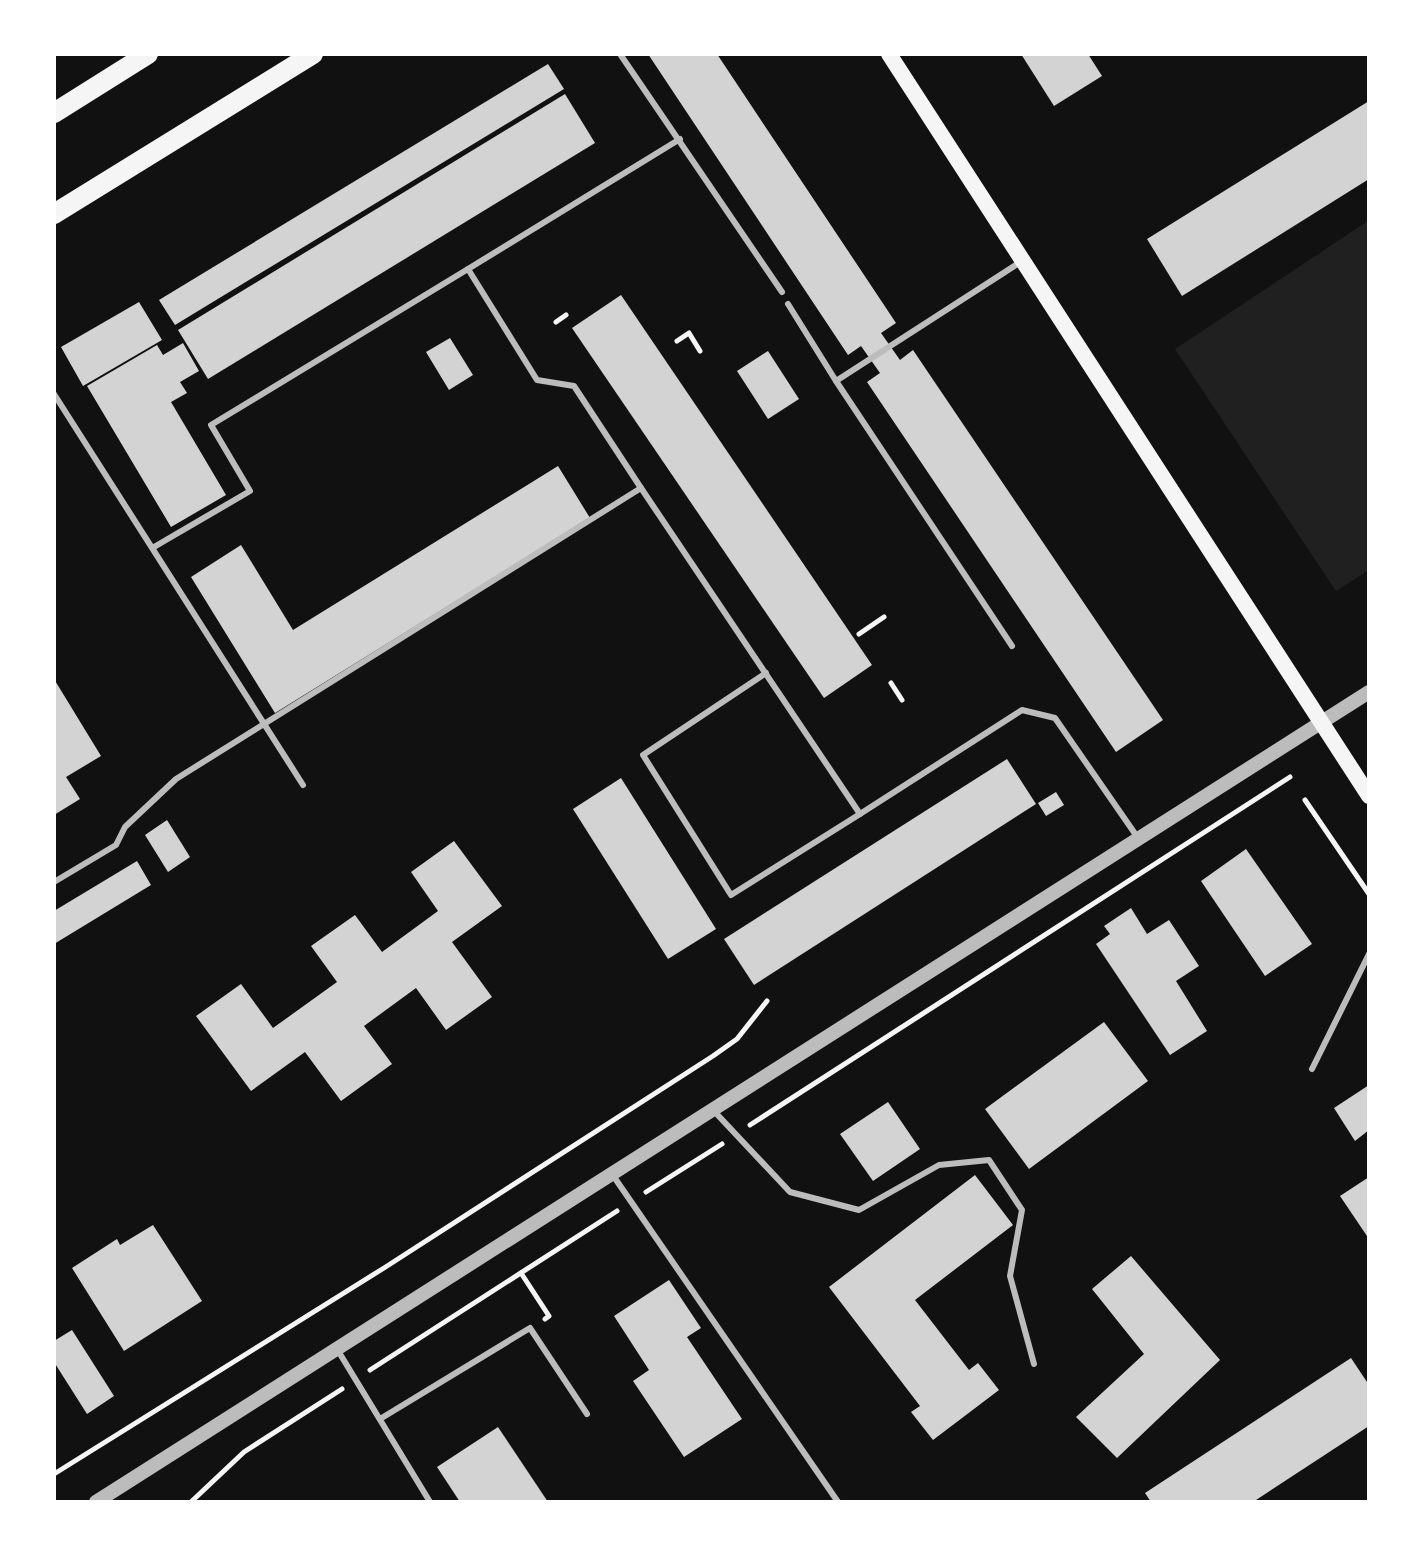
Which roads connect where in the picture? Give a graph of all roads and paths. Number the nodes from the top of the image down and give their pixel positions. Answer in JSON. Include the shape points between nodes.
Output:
{"nodes":[{"id":1,"x":148,"y":54,"type":"edge"},
{"id":2,"x":313,"y":54,"type":"edge"},
{"id":3,"x":620,"y":54,"type":"edge"},
{"id":4,"x":889,"y":54,"type":"edge"},
{"id":5,"x":54,"y":113,"type":"edge"},
{"id":6,"x":680,"y":139,"type":"junction"},
{"id":7,"x":54,"y":214,"type":"edge"},
{"id":8,"x":1022,"y":261,"type":"junction"},
{"id":9,"x":468,"y":269,"type":"junction"},
{"id":10,"x":782,"y":292,"type":"dead end"},
{"id":11,"x":788,"y":304,"type":"dead end"},
{"id":12,"x":566,"y":315,"type":"dead end"},
{"id":13,"x":556,"y":322,"type":"dead end"},
{"id":14,"x":677,"y":341,"type":"dead end"},
{"id":15,"x":700,"y":351,"type":"dead end"},
{"id":16,"x":836,"y":381,"type":"junction"},
{"id":17,"x":54,"y":394,"type":"edge"},
{"id":18,"x":641,"y":488,"type":"junction"},
{"id":19,"x":154,"y":547,"type":"junction"},
{"id":20,"x":884,"y":617,"type":"dead end"},
{"id":21,"x":859,"y":634,"type":"dead end"},
{"id":22,"x":1012,"y":646,"type":"dead end"},
{"id":23,"x":766,"y":673,"type":"junction"},
{"id":24,"x":891,"y":683,"type":"dead end"},
{"id":25,"x":1369,"y":692,"type":"edge"},
{"id":26,"x":902,"y":700,"type":"dead end"},
{"id":27,"x":1320,"y":723,"type":"junction"},
{"id":28,"x":264,"y":725,"type":"junction"},
{"id":29,"x":303,"y":785,"type":"dead end"},
{"id":30,"x":1369,"y":796,"type":"edge"},
{"id":31,"x":1305,"y":800,"type":"dead end"},
{"id":32,"x":860,"y":814,"type":"junction"},
{"id":33,"x":1138,"y":838,"type":"junction"},
{"id":34,"x":54,"y":882,"type":"edge"},
{"id":35,"x":1369,"y":894,"type":"edge"},
{"id":36,"x":1369,"y":954,"type":"edge"},
{"id":37,"x":767,"y":1001,"type":"dead end"},
{"id":38,"x":1312,"y":1069,"type":"dead end"},
{"id":39,"x":713,"y":1110,"type":"junction"},
{"id":40,"x":612,"y":1174,"type":"junction"},
{"id":41,"x":521,"y":1273,"type":"dead end"},
{"id":42,"x":530,"y":1328,"type":"junction"},
{"id":43,"x":337,"y":1349,"type":"junction"},
{"id":44,"x":1034,"y":1364,"type":"dead end"},
{"id":45,"x":587,"y":1414,"type":"dead end"},
{"id":46,"x":380,"y":1419,"type":"junction"},
{"id":47,"x":54,"y":1474,"type":"edge"},
{"id":48,"x":96,"y":1502,"type":"edge"},
{"id":49,"x":430,"y":1502,"type":"edge"},
{"id":50,"x":838,"y":1502,"type":"edge"}],
"edges":[{"from":1,"to":5,"type":"main road"},
{"from":2,"to":7,"type":"main road"},
{"from":3,"to":6,"type":"lane"},
{"from":4,"to":8,"type":"main road"},
{"from":6,"to":9,"type":"lane"},
{"from":6,"to":10,"type":"lane"},
{"from":8,"to":16,"type":"lane"},
{"from":8,"to":27,"type":"main road"},
{"from":9,"to":18,"type":"lane","via":[[537,380],[574,386]]},
{"from":9,"to":19,"type":"lane","via":[[211,425],[250,491]]},
{"from":11,"to":16,"type":"lane"},
{"from":12,"to":13,"type":"path"},
{"from":14,"to":15,"type":"path","via":[[689,333]]},
{"from":16,"to":22,"type":"lane"},
{"from":17,"to":19,"type":"lane"},
{"from":18,"to":23,"type":"lane"},
{"from":18,"to":28,"type":"lane"},
{"from":19,"to":28,"type":"lane"},
{"from":20,"to":21,"type":"path"},
{"from":23,"to":32,"type":"lane"},
{"from":23,"to":32,"type":"lane","via":[[643,755],[731,895]]},
{"from":24,"to":26,"type":"path"},
{"from":25,"to":27,"type":"street"},
{"from":27,"to":30,"type":"main road"},
{"from":27,"to":33,"type":"street"},
{"from":28,"to":29,"type":"lane"},
{"from":28,"to":34,"type":"lane","via":[[176,779],[125,827],[116,845]]},
{"from":31,"to":35,"type":"path"},
{"from":32,"to":33,"type":"lane","via":[[1022,710],[1055,718]]},
{"from":33,"to":39,"type":"street"},
{"from":36,"to":38,"type":"lane"},
{"from":37,"to":47,"type":"path","via":[[737,1039],[713,1056]]},
{"from":39,"to":40,"type":"street"},
{"from":39,"to":44,"type":"lane","via":[[790,1192],[859,1210],[939,1165],[989,1160],[1022,1210],[1010,1276]]},
{"from":40,"to":43,"type":"street"},
{"from":40,"to":50,"type":"lane"},
{"from":41,"to":42,"type":"path","via":[[549,1316]]},
{"from":42,"to":45,"type":"lane"},
{"from":42,"to":46,"type":"lane"},
{"from":43,"to":46,"type":"lane"},
{"from":43,"to":48,"type":"street"},
{"from":46,"to":49,"type":"lane"}]}
